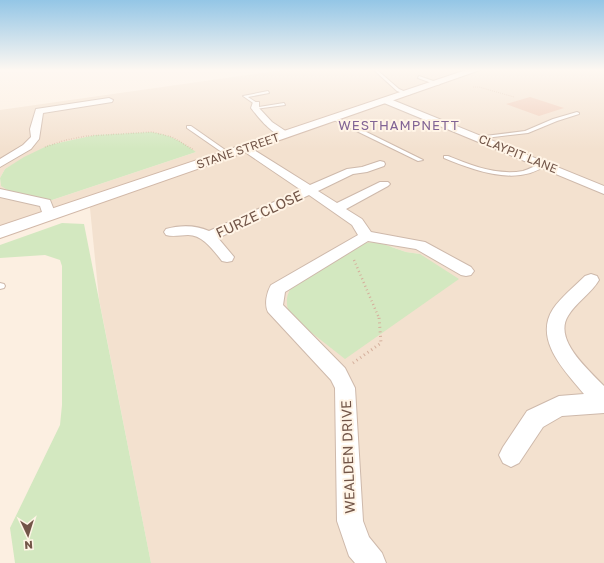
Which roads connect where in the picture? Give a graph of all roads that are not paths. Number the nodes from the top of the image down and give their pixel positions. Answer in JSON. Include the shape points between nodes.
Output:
{"nodes":[{"id":1,"x":245,"y":96,"type":"edge"},
{"id":2,"x":401,"y":96,"type":"edge"},
{"id":3,"x":109,"y":100,"type":"dead end"},
{"id":4,"x":387,"y":101,"type":"junction"},
{"id":5,"x":284,"y":104,"type":"dead end"},
{"id":6,"x":255,"y":106,"type":"junction"},
{"id":7,"x":577,"y":113,"type":"dead end"},
{"id":8,"x":334,"y":118,"type":"junction"},
{"id":9,"x":189,"y":127,"type":"dead end"},
{"id":10,"x":284,"y":134,"type":"junction"},
{"id":11,"x":477,"y":138,"type":"junction"},
{"id":12,"x":246,"y":148,"type":"junction"},
{"id":13,"x":228,"y":154,"type":"junction"},
{"id":14,"x":446,"y":157,"type":"dead end"},
{"id":15,"x":420,"y":160,"type":"dead end"},
{"id":16,"x":1,"y":163,"type":"edge"},
{"id":17,"x":380,"y":164,"type":"dead end"},
{"id":18,"x":543,"y":165,"type":"junction"},
{"id":19,"x":384,"y":184,"type":"dead end"},
{"id":20,"x":309,"y":190,"type":"junction"},
{"id":21,"x":604,"y":190,"type":"edge"},
{"id":22,"x":4,"y":196,"type":"edge"},
{"id":23,"x":337,"y":208,"type":"junction"},
{"id":24,"x":49,"y":215,"type":"junction"},
{"id":25,"x":0,"y":232,"type":"edge"},
{"id":26,"x":171,"y":232,"type":"dead end"},
{"id":27,"x":366,"y":236,"type":"junction"},
{"id":28,"x":209,"y":237,"type":"junction"},
{"id":29,"x":227,"y":257,"type":"dead end"},
{"id":30,"x":466,"y":271,"type":"dead end"},
{"id":31,"x":592,"y":280,"type":"dead end"},
{"id":32,"x":604,"y":402,"type":"edge"},
{"id":33,"x":510,"y":455,"type":"dead end"},
{"id":34,"x":372,"y":563,"type":"edge"}],
"edges":[{"from":1,"to":6,"type":"lane"},
{"from":2,"to":4,"type":"street","name":"STANE STREET"},
{"from":3,"to":16,"type":"street","via":[[39,111],[36,137],[27,147]]},
{"from":4,"to":8,"type":"street","name":"STANE STREET"},
{"from":4,"to":11,"type":"street","name":"CLAYPIT LANE"},
{"from":5,"to":6,"type":"lane"},
{"from":6,"to":10,"type":"street","via":[[268,124]]},
{"from":7,"to":11,"type":"lane","via":[[526,132]]},
{"from":8,"to":10,"type":"street","name":"STANE STREET"},
{"from":8,"to":15,"type":"lane"},
{"from":9,"to":13,"type":"lane"},
{"from":10,"to":12,"type":"street","name":"STANE STREET"},
{"from":11,"to":18,"type":"street","name":"CLAYPIT LANE"},
{"from":12,"to":13,"type":"street","name":"STANE STREET"},
{"from":12,"to":20,"type":"street"},
{"from":13,"to":24,"type":"street","name":"STANE STREET"},
{"from":14,"to":18,"type":"lane","via":[[485,172],[520,173]]},
{"from":17,"to":20,"type":"street","name":"FURZE CLOSE","via":[[351,171]]},
{"from":18,"to":21,"type":"street","name":"CLAYPIT LANE"},
{"from":19,"to":23,"type":"street"},
{"from":20,"to":23,"type":"street"},
{"from":20,"to":28,"type":"street","name":"FURZE CLOSE"},
{"from":22,"to":24,"type":"street","via":[[46,203]]},
{"from":23,"to":27,"type":"street","via":[[357,222]]},
{"from":24,"to":25,"type":"street","name":"STANE STREET"},
{"from":26,"to":28,"type":"street","name":"FURZE CLOSE","via":[[200,231]]},
{"from":27,"to":30,"type":"street","via":[[420,245]]},
{"from":27,"to":34,"type":"street","name":"WEALDEN DRIVE","via":[[277,289],[274,307],[338,374],[345,388],[350,521],[359,546]]},
{"from":28,"to":29,"type":"street","name":"FURZE CLOSE"},
{"from":31,"to":32,"type":"street","via":[[560,313],[555,329],[564,356]]},
{"from":32,"to":33,"type":"street","via":[[559,406],[535,419]]}]}
